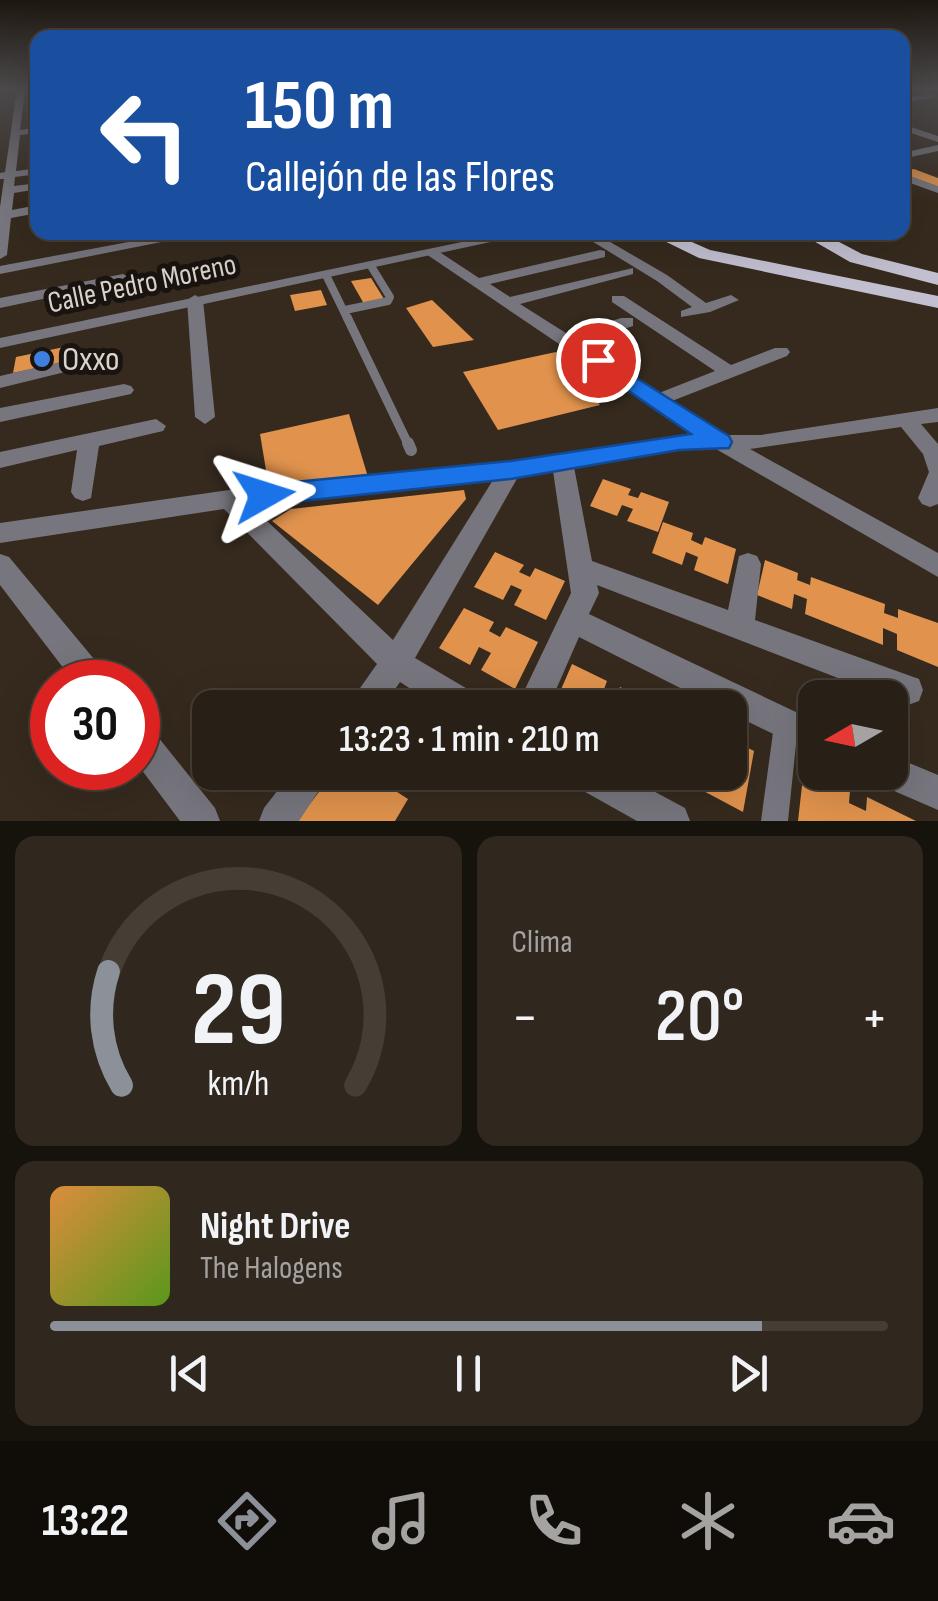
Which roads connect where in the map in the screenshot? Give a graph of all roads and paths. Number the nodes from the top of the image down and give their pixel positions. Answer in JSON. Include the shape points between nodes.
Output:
{"nodes":[{"id":1,"x":16,"y":127,"type":"edge"},
{"id":2,"x":910,"y":130,"type":"edge"},
{"id":3,"x":938,"y":139,"type":"edge"},
{"id":4,"x":14,"y":148,"type":"junction"},
{"id":5,"x":938,"y":148,"type":"edge"},
{"id":6,"x":0,"y":150,"type":"edge"},
{"id":7,"x":910,"y":154,"type":"edge"},
{"id":8,"x":30,"y":172,"type":"edge"},
{"id":9,"x":5,"y":176,"type":"edge"},
{"id":10,"x":910,"y":179,"type":"edge"},
{"id":11,"x":30,"y":187,"type":"edge"},
{"id":12,"x":8,"y":190,"type":"junction"},
{"id":13,"x":938,"y":190,"type":"edge"},
{"id":14,"x":30,"y":210,"type":"edge"},
{"id":15,"x":5,"y":215,"type":"junction"},
{"id":16,"x":163,"y":240,"type":"edge"},
{"id":17,"x":495,"y":240,"type":"edge"},
{"id":18,"x":597,"y":240,"type":"edge"},
{"id":19,"x":673,"y":240,"type":"edge"},
{"id":20,"x":698,"y":240,"type":"edge"},
{"id":21,"x":821,"y":240,"type":"edge"},
{"id":22,"x":433,"y":254,"type":"junction"},
{"id":23,"x":600,"y":254,"type":"dead end"},
{"id":24,"x":706,"y":254,"type":"junction"},
{"id":25,"x":0,"y":255,"type":"edge"},
{"id":26,"x":371,"y":266,"type":"junction"},
{"id":27,"x":0,"y":270,"type":"edge"},
{"id":28,"x":628,"y":271,"type":"dead end"},
{"id":29,"x":326,"y":275,"type":"junction"},
{"id":30,"x":124,"y":278,"type":"dead end"},
{"id":31,"x":938,"y":279,"type":"edge"},
{"id":32,"x":480,"y":282,"type":"junction"},
{"id":33,"x":938,"y":289,"type":"edge"},
{"id":34,"x":618,"y":299,"type":"dead end"},
{"id":35,"x":195,"y":300,"type":"junction"},
{"id":36,"x":730,"y":300,"type":"dead end"},
{"id":37,"x":510,"y":302,"type":"junction"},
{"id":38,"x":938,"y":302,"type":"edge"},
{"id":39,"x":0,"y":303,"type":"edge"},
{"id":40,"x":345,"y":310,"type":"junction"},
{"id":41,"x":938,"y":314,"type":"edge"},
{"id":42,"x":628,"y":322,"type":"dead end"},
{"id":43,"x":568,"y":340,"type":"junction"},
{"id":44,"x":0,"y":343,"type":"edge"},
{"id":45,"x":781,"y":352,"type":"dead end"},
{"id":46,"x":112,"y":355,"type":"dead end"},
{"id":47,"x":730,"y":372,"type":"junction"},
{"id":48,"x":0,"y":382,"type":"edge"},
{"id":49,"x":124,"y":390,"type":"dead end"},
{"id":50,"x":658,"y":400,"type":"junction"},
{"id":51,"x":0,"y":415,"type":"edge"},
{"id":52,"x":938,"y":415,"type":"edge"},
{"id":53,"x":205,"y":417,"type":"dead end"},
{"id":54,"x":904,"y":418,"type":"junction"},
{"id":55,"x":156,"y":426,"type":"dead end"},
{"id":56,"x":89,"y":441,"type":"junction"},
{"id":57,"x":720,"y":442,"type":"junction"},
{"id":58,"x":410,"y":450,"type":"dead end"},
{"id":59,"x":0,"y":460,"type":"edge"},
{"id":60,"x":562,"y":460,"type":"junction"},
{"id":61,"x":511,"y":470,"type":"junction"},
{"id":62,"x":935,"y":481,"type":"edge"},
{"id":63,"x":83,"y":492,"type":"dead end"},
{"id":64,"x":229,"y":499,"type":"junction"},
{"id":65,"x":0,"y":534,"type":"edge"},
{"id":66,"x":748,"y":564,"type":"dead end"},
{"id":67,"x":938,"y":566,"type":"edge"},
{"id":68,"x":584,"y":569,"type":"junction"},
{"id":69,"x":3,"y":573,"type":"edge"},
{"id":70,"x":572,"y":620,"type":"junction"},
{"id":71,"x":740,"y":628,"type":"junction"},
{"id":72,"x":75,"y":660,"type":"edge"},
{"id":73,"x":396,"y":662,"type":"junction"},
{"id":74,"x":881,"y":680,"type":"edge"},
{"id":75,"x":375,"y":690,"type":"edge"},
{"id":76,"x":441,"y":690,"type":"edge"},
{"id":77,"x":540,"y":690,"type":"edge"},
{"id":78,"x":786,"y":725,"type":"junction"},
{"id":79,"x":798,"y":730,"type":"edge"},
{"id":80,"x":160,"y":767,"type":"edge"},
{"id":81,"x":908,"y":780,"type":"edge"},
{"id":82,"x":300,"y":790,"type":"edge"},
{"id":83,"x":616,"y":790,"type":"edge"},
{"id":84,"x":938,"y":793,"type":"edge"},
{"id":85,"x":202,"y":821,"type":"edge"},
{"id":86,"x":277,"y":821,"type":"edge"},
{"id":87,"x":672,"y":821,"type":"edge"},
{"id":88,"x":774,"y":821,"type":"edge"}],
"edges":[{"from":1,"to":4,"type":"street"},
{"from":2,"to":3,"type":"street"},
{"from":4,"to":6,"type":"street"},
{"from":4,"to":9,"type":"street"},
{"from":5,"to":7,"type":"street"},
{"from":8,"to":9,"type":"street"},
{"from":9,"to":12,"type":"street"},
{"from":10,"to":13,"type":"street"},
{"from":11,"to":12,"type":"street"},
{"from":12,"to":15,"type":"street"},
{"from":14,"to":15,"type":"street"},
{"from":15,"to":25,"type":"street"},
{"from":16,"to":27,"type":"street"},
{"from":17,"to":22,"type":"street","name":"Calle Pedro Moreno"},
{"from":18,"to":36,"type":"street","via":[[662,278],[696,312]]},
{"from":19,"to":24,"type":"main road"},
{"from":20,"to":33,"type":"main road"},
{"from":21,"to":31,"type":"main road","via":[[856,258]]},
{"from":22,"to":26,"type":"street","name":"Calle Pedro Moreno"},
{"from":22,"to":32,"type":"street"},
{"from":23,"to":32,"type":"street"},
{"from":24,"to":38,"type":"main road"},
{"from":24,"to":41,"type":"main road","via":[[738,269]]},
{"from":26,"to":29,"type":"street","name":"Calle Pedro Moreno"},
{"from":26,"to":40,"type":"lane","via":[[388,301]]},
{"from":28,"to":37,"type":"street"},
{"from":29,"to":35,"type":"street","name":"Calle Pedro Moreno"},
{"from":29,"to":40,"type":"lane"},
{"from":30,"to":39,"type":"street"},
{"from":32,"to":37,"type":"street"},
{"from":34,"to":47,"type":"street"},
{"from":35,"to":44,"type":"street","name":"Calle Pedro Moreno"},
{"from":35,"to":53,"type":"street"},
{"from":37,"to":43,"type":"street"},
{"from":40,"to":58,"type":"lane"},
{"from":42,"to":43,"type":"street"},
{"from":43,"to":50,"type":"street"},
{"from":45,"to":47,"type":"street"},
{"from":46,"to":48,"type":"street"},
{"from":47,"to":50,"type":"street"},
{"from":49,"to":51,"type":"street"},
{"from":50,"to":57,"type":"street"},
{"from":52,"to":54,"type":"street"},
{"from":54,"to":57,"type":"street","via":[[760,442]]},
{"from":54,"to":62,"type":"street","via":[[933,452]]},
{"from":55,"to":56,"type":"street"},
{"from":56,"to":59,"type":"street"},
{"from":56,"to":63,"type":"street"},
{"from":57,"to":60,"type":"street"},
{"from":57,"to":67,"type":"street"},
{"from":60,"to":61,"type":"street"},
{"from":60,"to":68,"type":"street"},
{"from":61,"to":64,"type":"street"},
{"from":61,"to":73,"type":"street"},
{"from":64,"to":65,"type":"street"},
{"from":64,"to":73,"type":"street"},
{"from":66,"to":71,"type":"street"},
{"from":68,"to":70,"type":"street","via":[[585,593]]},
{"from":68,"to":71,"type":"street"},
{"from":69,"to":72,"type":"street"},
{"from":70,"to":77,"type":"street"},
{"from":70,"to":78,"type":"street"},
{"from":71,"to":74,"type":"street"},
{"from":73,"to":75,"type":"street"},
{"from":73,"to":76,"type":"street"},
{"from":78,"to":79,"type":"street"},
{"from":78,"to":88,"type":"street"},
{"from":80,"to":85,"type":"street"},
{"from":81,"to":84,"type":"street"},
{"from":82,"to":86,"type":"street"},
{"from":83,"to":87,"type":"street"}]}
